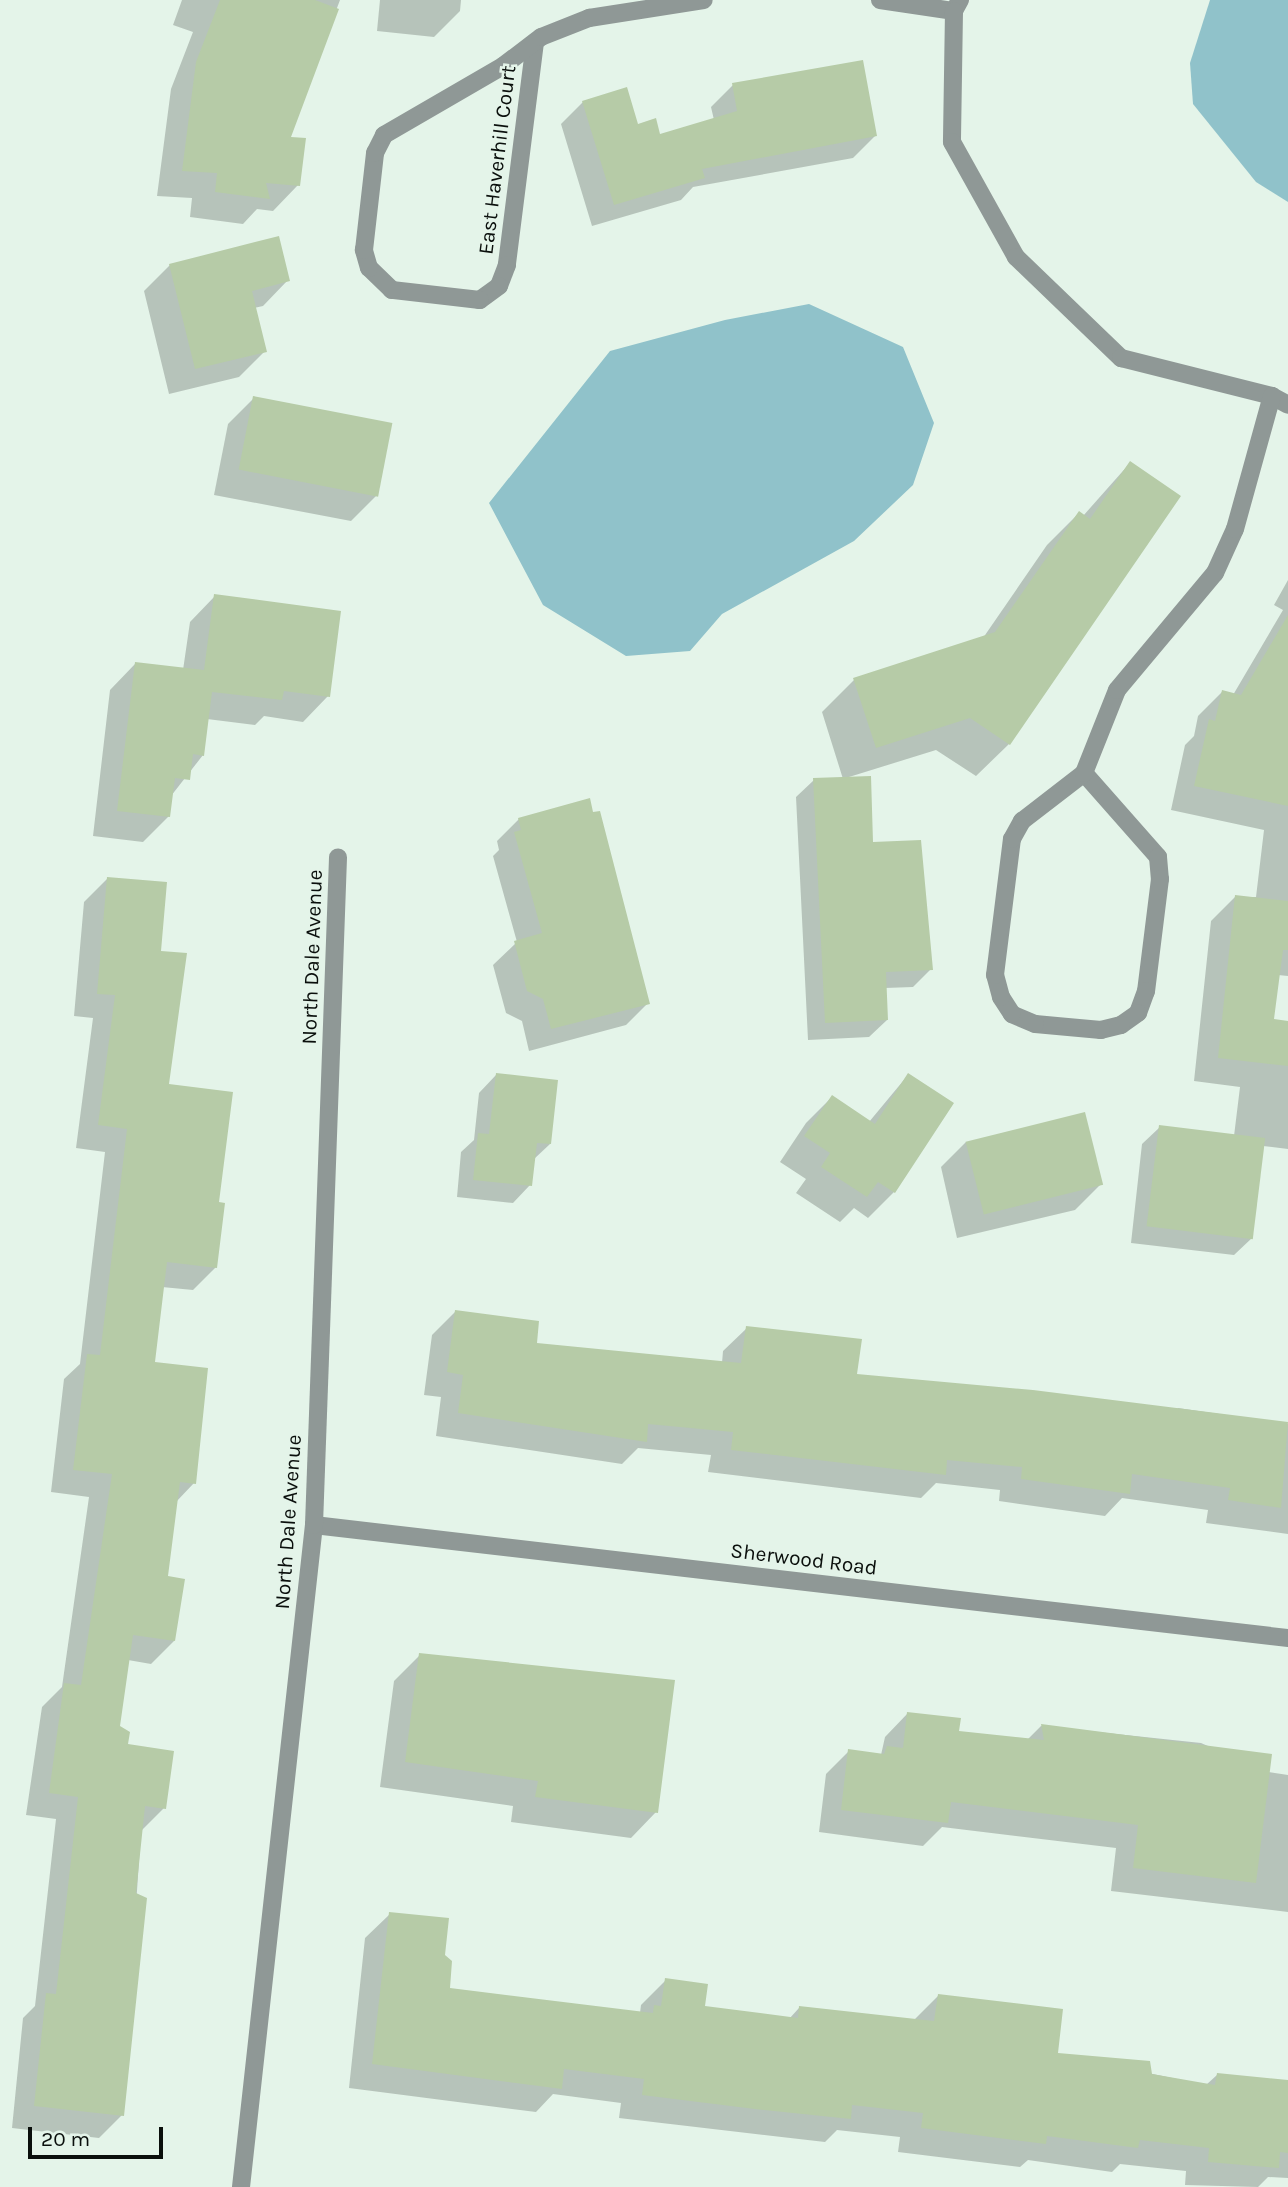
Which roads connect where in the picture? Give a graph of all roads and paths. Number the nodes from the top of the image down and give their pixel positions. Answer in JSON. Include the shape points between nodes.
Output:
{"nodes":[{"id":1,"x":704,"y":0,"type":"edge"},
{"id":2,"x":880,"y":0,"type":"edge"},
{"id":3,"x":957,"y":5,"type":"edge"},
{"id":4,"x":535,"y":41,"type":"junction"},
{"id":5,"x":1280,"y":400,"type":"edge"},
{"id":6,"x":1084,"y":773,"type":"junction"},
{"id":7,"x":338,"y":858,"type":"dead end"},
{"id":8,"x":314,"y":1525,"type":"junction"},
{"id":9,"x":1288,"y":1637,"type":"edge"},
{"id":10,"x":241,"y":2187,"type":"edge"}],
"edges":[{"from":1,"to":4,"type":"street","name":"East Haverhill Court","via":[[589,18]]},
{"from":2,"to":3,"type":"street"},
{"from":3,"to":5,"type":"street","via":[[952,142],[1016,257],[1121,358]]},
{"from":4,"to":4,"type":"street","name":"East Haverhill Court","via":[[503,66],[384,135],[375,153],[364,250],[369,268],[392,290],[480,300],[499,286],[508,265]]},
{"from":5,"to":6,"type":"street","via":[[1236,528],[1215,573],[1117,690]]},
{"from":6,"to":6,"type":"street","via":[[1023,821],[1012,839],[995,975],[1012,1014],[1035,1024],[1101,1030],[1121,1025],[1139,1013],[1146,991],[1160,879],[1158,857]]},
{"from":7,"to":8,"type":"street","name":"North Dale Avenue"},
{"from":8,"to":9,"type":"street","name":"Sherwood Road"},
{"from":8,"to":10,"type":"street","name":"North Dale Avenue"}]}
